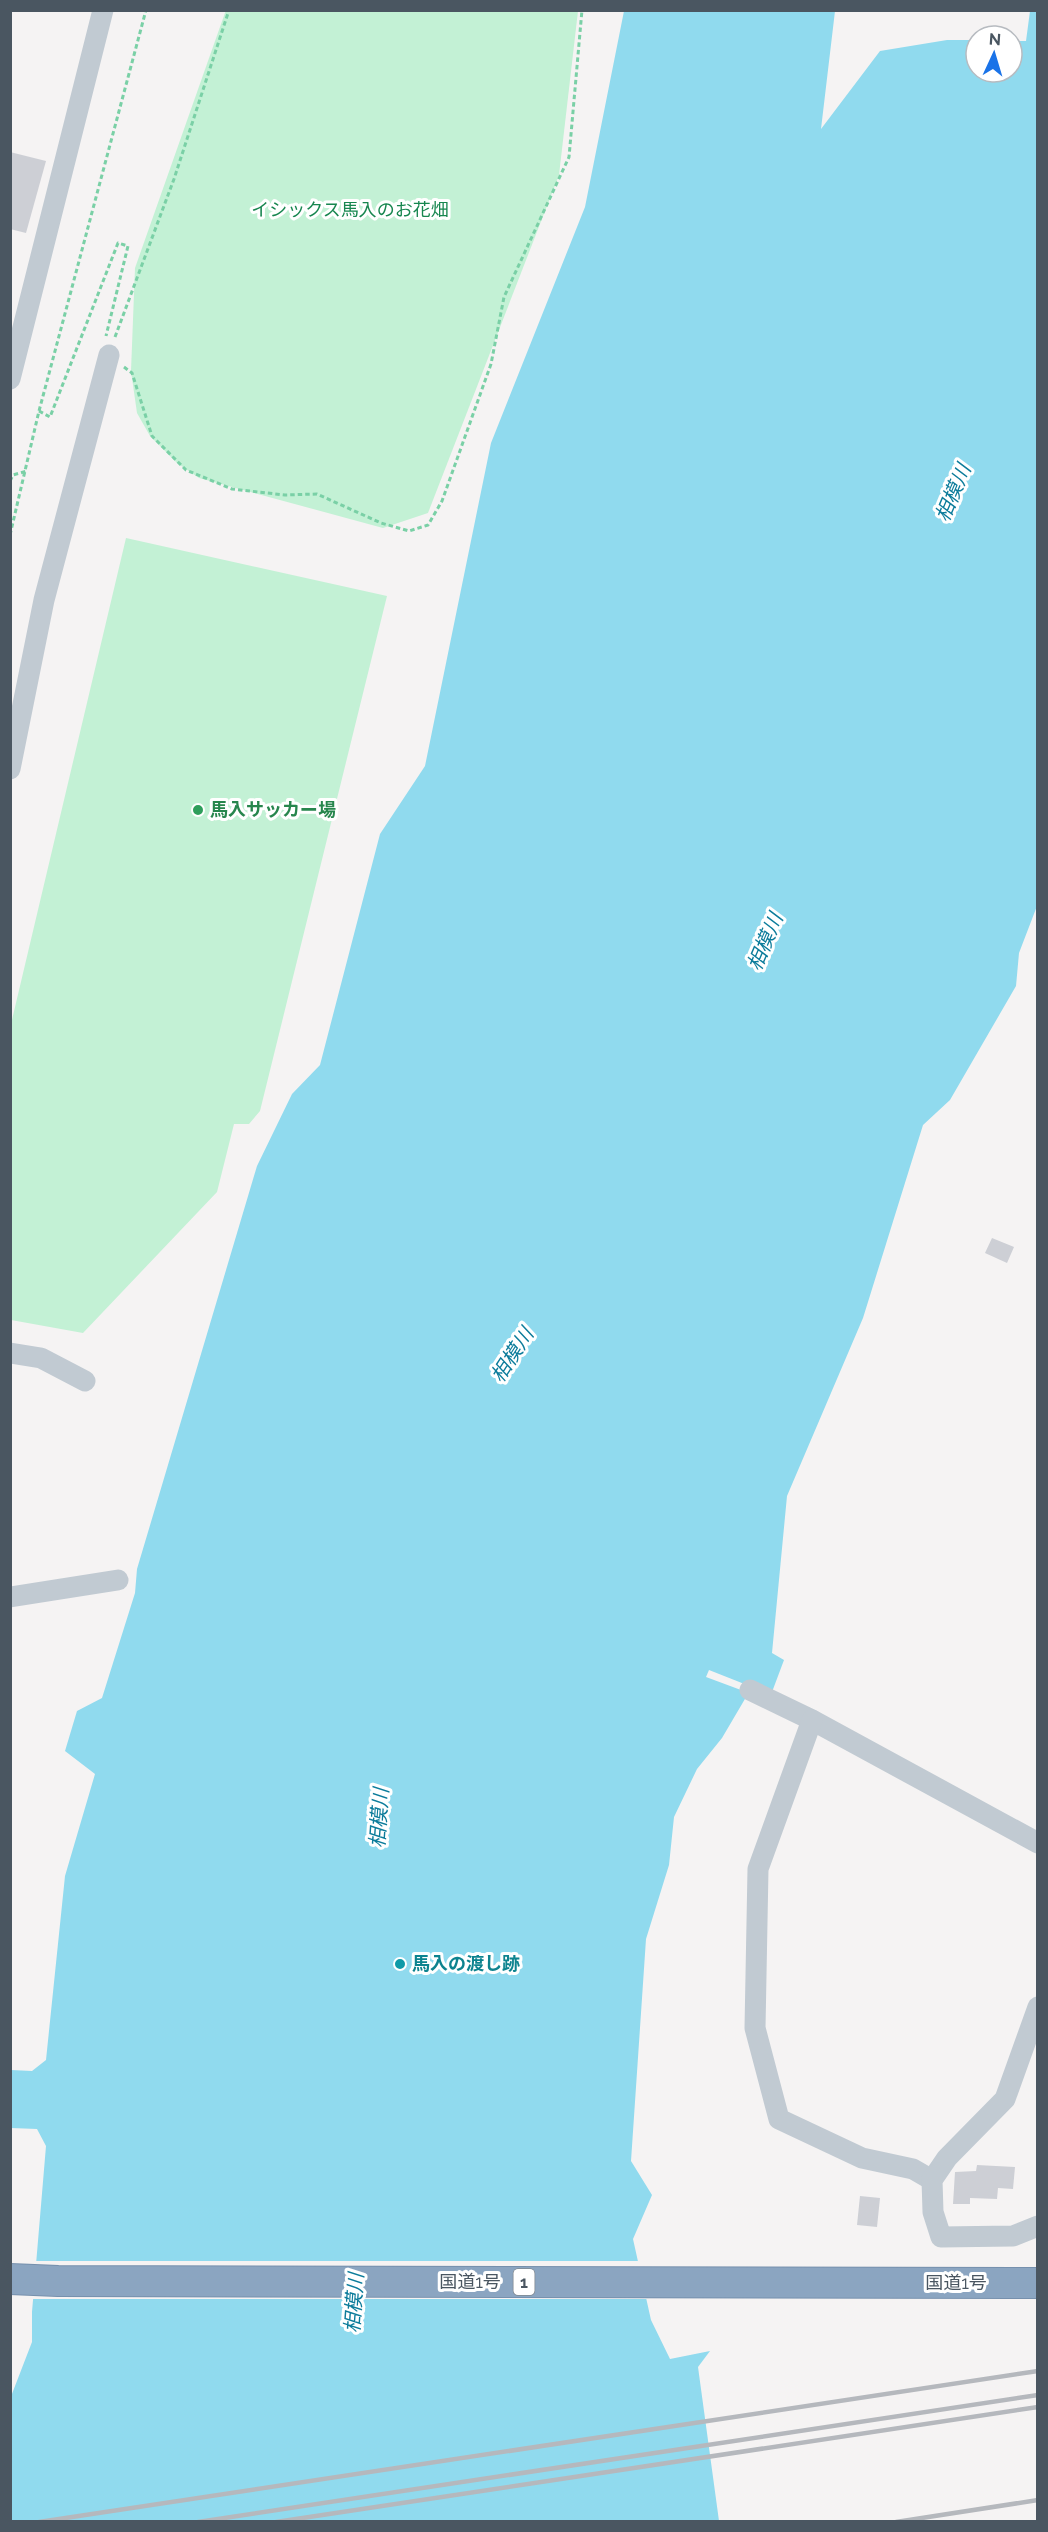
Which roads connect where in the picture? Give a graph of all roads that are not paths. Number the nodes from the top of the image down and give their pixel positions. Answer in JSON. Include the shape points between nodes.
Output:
{"nodes":[{"id":1,"x":104,"y":10,"type":"edge"},
{"id":2,"x":111,"y":352,"type":"road end"},
{"id":3,"x":10,"y":379,"type":"edge"},
{"id":4,"x":10,"y":769,"type":"edge"},
{"id":5,"x":10,"y":1353,"type":"edge"},
{"id":6,"x":85,"y":1380,"type":"dead end"},
{"id":7,"x":118,"y":1580,"type":"dead end"},
{"id":8,"x":10,"y":1597,"type":"edge"},
{"id":9,"x":750,"y":1690,"type":"dead end"},
{"id":10,"x":812,"y":1720,"type":"junction"},
{"id":11,"x":1038,"y":1843,"type":"edge"},
{"id":12,"x":1038,"y":2007,"type":"edge"},
{"id":13,"x":932,"y":2180,"type":"junction"},
{"id":14,"x":1038,"y":2226,"type":"edge"},
{"id":15,"x":10,"y":2279,"type":"edge"},
{"id":16,"x":1038,"y":2283,"type":"edge"}],
"edges":[{"from":1,"to":3,"type":"street"},
{"from":2,"to":4,"type":"street","via":[[44,600]]},
{"from":5,"to":6,"type":"street","via":[[41,1358]]},
{"from":7,"to":8,"type":"street"},
{"from":9,"to":10,"type":"street"},
{"from":10,"to":11,"type":"street"},
{"from":10,"to":13,"type":"street","via":[[758,1869],[755,2028],[778,2120],[862,2158],[913,2169]]},
{"from":12,"to":13,"type":"street","via":[[1005,2099],[947,2158]]},
{"from":13,"to":14,"type":"street","via":[[933,2212],[941,2236],[1013,2236]]},
{"from":15,"to":16,"type":"highway","name":"国道1号","number":"1"}]}
